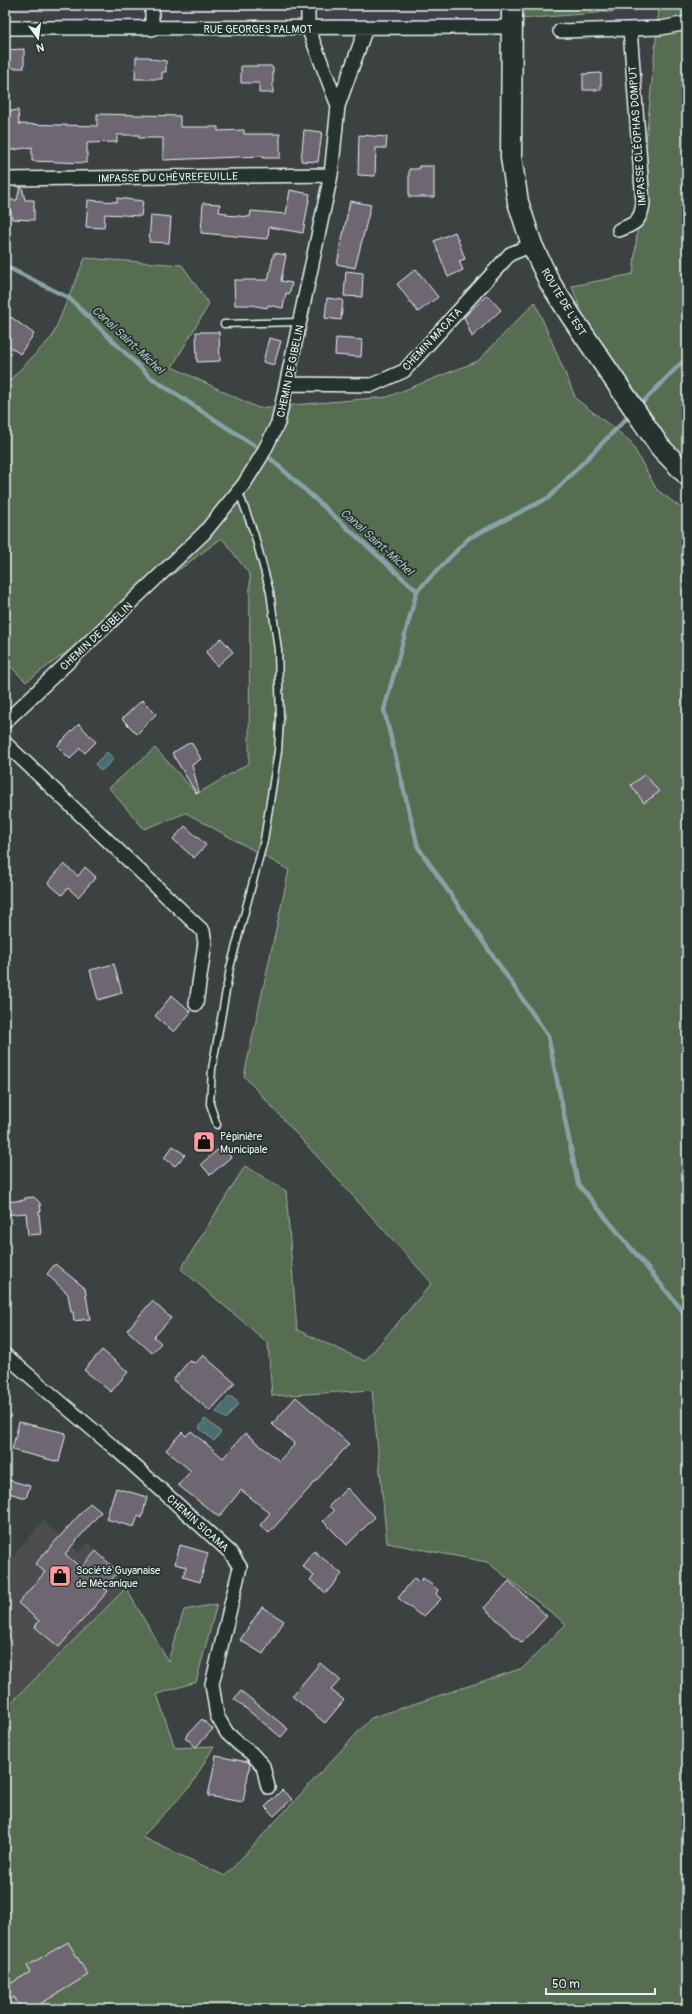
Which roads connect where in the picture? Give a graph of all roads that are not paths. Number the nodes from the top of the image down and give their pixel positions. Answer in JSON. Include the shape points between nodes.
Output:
{"nodes":[{"id":1,"x":152,"y":5,"type":"edge"},
{"id":2,"x":308,"y":5,"type":"edge"},
{"id":3,"x":512,"y":5,"type":"edge"},
{"id":4,"x":687,"y":23,"type":"edge"},
{"id":5,"x":511,"y":27,"type":"junction"},
{"id":6,"x":5,"y":28,"type":"edge"},
{"id":7,"x":308,"y":28,"type":"junction"},
{"id":8,"x":366,"y":28,"type":"junction"},
{"id":9,"x":152,"y":29,"type":"junction"},
{"id":10,"x":630,"y":29,"type":"junction"},
{"id":11,"x":560,"y":31,"type":"dead end"},
{"id":12,"x":338,"y":106,"type":"junction"},
{"id":13,"x":331,"y":175,"type":"junction"},
{"id":14,"x":5,"y":179,"type":"edge"},
{"id":15,"x":619,"y":230,"type":"dead end"},
{"id":16,"x":532,"y":245,"type":"junction"},
{"id":17,"x":300,"y":322,"type":"junction"},
{"id":18,"x":224,"y":324,"type":"dead end"},
{"id":19,"x":287,"y":384,"type":"junction"},
{"id":20,"x":687,"y":475,"type":"edge"},
{"id":21,"x":238,"y":490,"type":"junction"},
{"id":22,"x":5,"y":722,"type":"edge"},
{"id":23,"x":5,"y":743,"type":"edge"},
{"id":24,"x":196,"y":1004,"type":"dead end"},
{"id":25,"x":216,"y":1125,"type":"dead end"},
{"id":26,"x":5,"y":1355,"type":"edge"},
{"id":27,"x":268,"y":1787,"type":"dead end"}],
"edges":[{"from":1,"to":9,"type":"street"},
{"from":2,"to":7,"type":"street"},
{"from":3,"to":5,"type":"main road","name":"ROUTE DE L'EST"},
{"from":4,"to":10,"type":"street","via":[[661,28]]},
{"from":5,"to":8,"type":"street","name":"RUE GEORGES PALMOT"},
{"from":5,"to":16,"type":"main road","name":"ROUTE DE L'EST","via":[[511,157],[518,202]]},
{"from":6,"to":9,"type":"street","name":"RUE GEORGES PALMOT"},
{"from":7,"to":8,"type":"street","name":"RUE GEORGES PALMOT"},
{"from":7,"to":9,"type":"street","name":"RUE GEORGES PALMOT"},
{"from":7,"to":12,"type":"street","name":"CHEMIN DE GIBELIN"},
{"from":8,"to":12,"type":"street","name":"CHEMIN DE GIBELIN"},
{"from":10,"to":11,"type":"street"},
{"from":10,"to":15,"type":"street","name":"IMPASSE CLÉOPHAS DOMPUT","via":[[643,203],[642,215],[632,225]]},
{"from":12,"to":13,"type":"street","name":"CHEMIN DE GIBELIN"},
{"from":13,"to":14,"type":"street","name":"IMPASSE DU CHÈVREFEUILLE"},
{"from":13,"to":17,"type":"street","name":"CHEMIN DE GIBELIN"},
{"from":16,"to":19,"type":"street","name":"CHEMIN MACATA","via":[[510,254],[404,371],[372,385]]},
{"from":16,"to":20,"type":"main road","name":"ROUTE DE L'EST","via":[[550,283],[623,393],[660,447]]},
{"from":17,"to":18,"type":"lane"},
{"from":17,"to":19,"type":"street","name":"CHEMIN DE GIBELIN"},
{"from":19,"to":21,"type":"street","name":"CHEMIN DE GIBELIN","via":[[278,423],[262,455]]},
{"from":21,"to":22,"type":"street","name":"CHEMIN DE GIBELIN","via":[[204,533]]},
{"from":21,"to":25,"type":"lane","via":[[254,533],[270,592],[278,650],[280,719],[278,751],[264,840],[230,968],[212,1069],[210,1104]]},
{"from":23,"to":24,"type":"street","via":[[203,931],[205,943]]},
{"from":26,"to":27,"type":"street","name":"CHEMIN SICAMA","via":[[118,1451],[230,1552],[240,1567],[212,1684],[217,1716],[227,1733],[263,1766]]}]}
